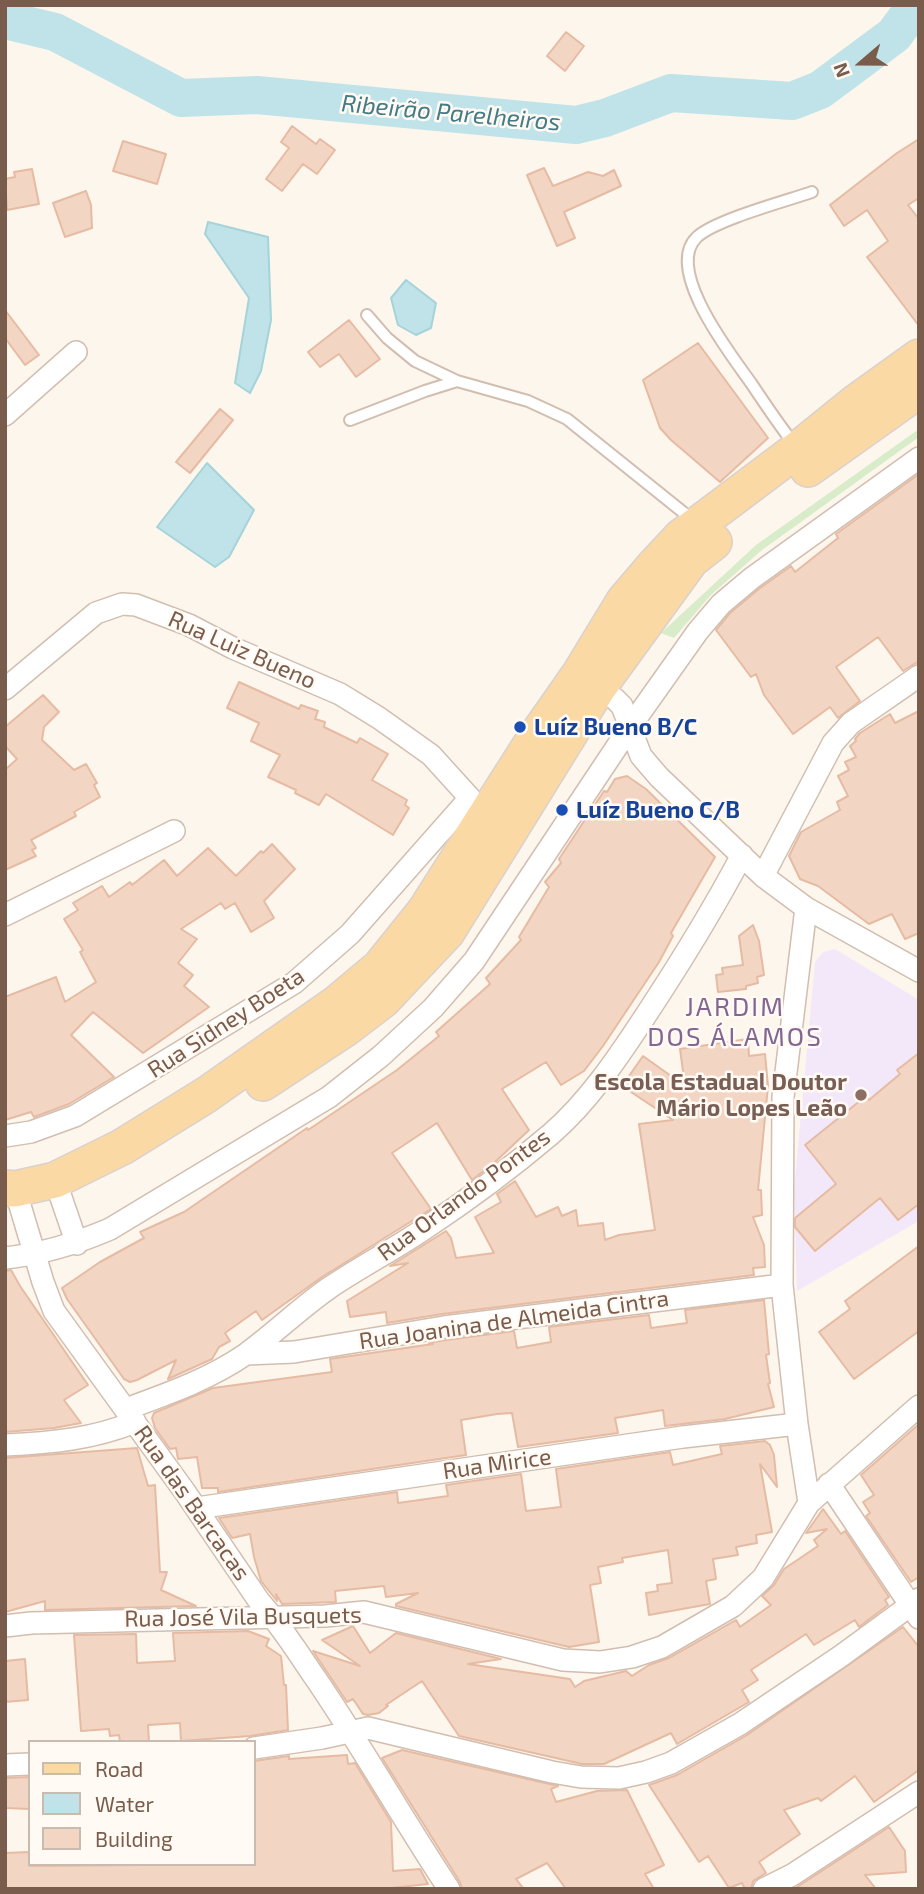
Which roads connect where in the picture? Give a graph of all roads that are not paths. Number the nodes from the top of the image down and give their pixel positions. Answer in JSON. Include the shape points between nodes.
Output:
{"nodes":[{"id":1,"x":812,"y":192,"type":"dead end"},
{"id":2,"x":367,"y":315,"type":"dead end"},
{"id":3,"x":76,"y":352,"type":"dead end"},
{"id":4,"x":919,"y":356,"type":"edge"},
{"id":5,"x":457,"y":381,"type":"junction"},
{"id":6,"x":919,"y":390,"type":"edge"},
{"id":7,"x":5,"y":415,"type":"edge"},
{"id":8,"x":350,"y":420,"type":"dead end"},
{"id":9,"x":798,"y":449,"type":"junction"},
{"id":10,"x":919,"y":458,"type":"edge"},
{"id":11,"x":698,"y":525,"type":"junction"},
{"id":12,"x":919,"y":676,"type":"edge"},
{"id":13,"x":589,"y":681,"type":"junction"},
{"id":14,"x":5,"y":689,"type":"edge"},
{"id":15,"x":630,"y":727,"type":"junction"},
{"id":16,"x":495,"y":814,"type":"junction"},
{"id":17,"x":174,"y":831,"type":"dead end"},
{"id":18,"x":741,"y":855,"type":"junction"},
{"id":19,"x":763,"y":876,"type":"junction"},
{"id":20,"x":806,"y":908,"type":"junction"},
{"id":21,"x":5,"y":915,"type":"edge"},
{"id":22,"x":436,"y":921,"type":"junction"},
{"id":23,"x":474,"y":961,"type":"junction"},
{"id":24,"x":919,"y":971,"type":"edge"},
{"id":25,"x":5,"y":1136,"type":"edge"},
{"id":26,"x":58,"y":1190,"type":"junction"},
{"id":27,"x":12,"y":1199,"type":"edge"},
{"id":28,"x":77,"y":1244,"type":"junction"},
{"id":29,"x":36,"y":1255,"type":"junction"},
{"id":30,"x":5,"y":1258,"type":"edge"},
{"id":31,"x":782,"y":1285,"type":"junction"},
{"id":32,"x":246,"y":1354,"type":"junction"},
{"id":33,"x":919,"y":1406,"type":"edge"},
{"id":34,"x":131,"y":1415,"type":"junction"},
{"id":35,"x":797,"y":1424,"type":"junction"},
{"id":36,"x":5,"y":1445,"type":"edge"},
{"id":37,"x":829,"y":1484,"type":"junction"},
{"id":38,"x":809,"y":1503,"type":"junction"},
{"id":39,"x":197,"y":1508,"type":"junction"},
{"id":40,"x":916,"y":1607,"type":"edge"},
{"id":41,"x":273,"y":1616,"type":"junction"},
{"id":42,"x":5,"y":1626,"type":"edge"},
{"id":43,"x":350,"y":1732,"type":"junction"},
{"id":44,"x":256,"y":1748,"type":"edge"},
{"id":45,"x":28,"y":1764,"type":"edge"},
{"id":46,"x":5,"y":1765,"type":"edge"},
{"id":47,"x":919,"y":1791,"type":"edge"},
{"id":48,"x":449,"y":1889,"type":"edge"},
{"id":49,"x":764,"y":1889,"type":"edge"}],
"edges":[{"from":1,"to":9,"type":"lane","via":[[717,225],[696,237],[689,251],[699,302],[714,331]]},
{"from":2,"to":5,"type":"lane","via":[[415,361]]},
{"from":3,"to":7,"type":"street"},
{"from":4,"to":9,"type":"main road"},
{"from":5,"to":8,"type":"lane"},
{"from":5,"to":11,"type":"lane","via":[[528,401],[567,419]]},
{"from":6,"to":13,"type":"main road","via":[[691,560]]},
{"from":9,"to":11,"type":"main road"},
{"from":10,"to":15,"type":"street","via":[[721,604]]},
{"from":11,"to":13,"type":"main road","via":[[681,537],[624,601]]},
{"from":12,"to":19,"type":"street","via":[[851,723],[833,743]]},
{"from":13,"to":15,"type":"street","via":[[622,706]]},
{"from":13,"to":16,"type":"main road","via":[[535,738]]},
{"from":14,"to":16,"type":"street","name":"Rua Luiz Bueno","via":[[96,613],[122,604],[136,605],[340,694],[431,755]]},
{"from":15,"to":18,"type":"street","via":[[641,756],[659,777]]},
{"from":15,"to":23,"type":"street"},
{"from":16,"to":22,"type":"main road"},
{"from":16,"to":25,"type":"street","name":"Rua Sidney Boeta","via":[[294,983],[75,1116]]},
{"from":17,"to":21,"type":"street"},
{"from":18,"to":19,"type":"street"},
{"from":18,"to":32,"type":"street","name":"Rua Orlando Pontes","via":[[712,912],[622,1051],[554,1132],[423,1230],[330,1288]]},
{"from":19,"to":20,"type":"street"},
{"from":20,"to":24,"type":"street"},
{"from":20,"to":31,"type":"street","via":[[783,1097]]},
{"from":22,"to":23,"type":"street"},
{"from":22,"to":26,"type":"main road","via":[[337,1003]]},
{"from":23,"to":28,"type":"street","via":[[425,1016],[328,1097],[140,1213]]},
{"from":26,"to":27,"type":"main road"},
{"from":26,"to":28,"type":"street"},
{"from":27,"to":29,"type":"street","name":"Rua das Barcacas"},
{"from":28,"to":29,"type":"street"},
{"from":29,"to":30,"type":"street"},
{"from":29,"to":34,"type":"street","name":"Rua das Barcacas","via":[[54,1311]]},
{"from":31,"to":32,"type":"street","name":"Rua Joanina de Almeida Cintra","via":[[444,1327],[294,1352]]},
{"from":31,"to":35,"type":"street"},
{"from":32,"to":34,"type":"street","name":"Rua Orlando Pontes"},
{"from":33,"to":37,"type":"street","name":"Rua José Vila Busquets"},
{"from":34,"to":36,"type":"street","name":"Rua Orlando Pontes","via":[[108,1433]]},
{"from":34,"to":39,"type":"street","name":"Rua das Barcacas"},
{"from":35,"to":38,"type":"street"},
{"from":35,"to":39,"type":"street","name":"Rua Mirice"},
{"from":37,"to":38,"type":"street","name":"Rua José Vila Busquets"},
{"from":37,"to":40,"type":"street"},
{"from":38,"to":41,"type":"street","name":"Rua José Vila Busquets","via":[[763,1578],[733,1606],[662,1647],[632,1657],[600,1662],[564,1660],[364,1612]]},
{"from":39,"to":41,"type":"street","name":"Rua das Barcacas"},
{"from":40,"to":43,"type":"street","via":[[740,1724],[671,1763],[619,1778],[526,1767],[368,1728]]},
{"from":41,"to":42,"type":"street","name":"Rua José Vila Busquets"},
{"from":41,"to":43,"type":"street","name":"Rua das Barcacas"},
{"from":43,"to":44,"type":"street"},
{"from":43,"to":48,"type":"street","name":"Rua das Barcacas"},
{"from":45,"to":46,"type":"street"},
{"from":47,"to":49,"type":"street"}]}
